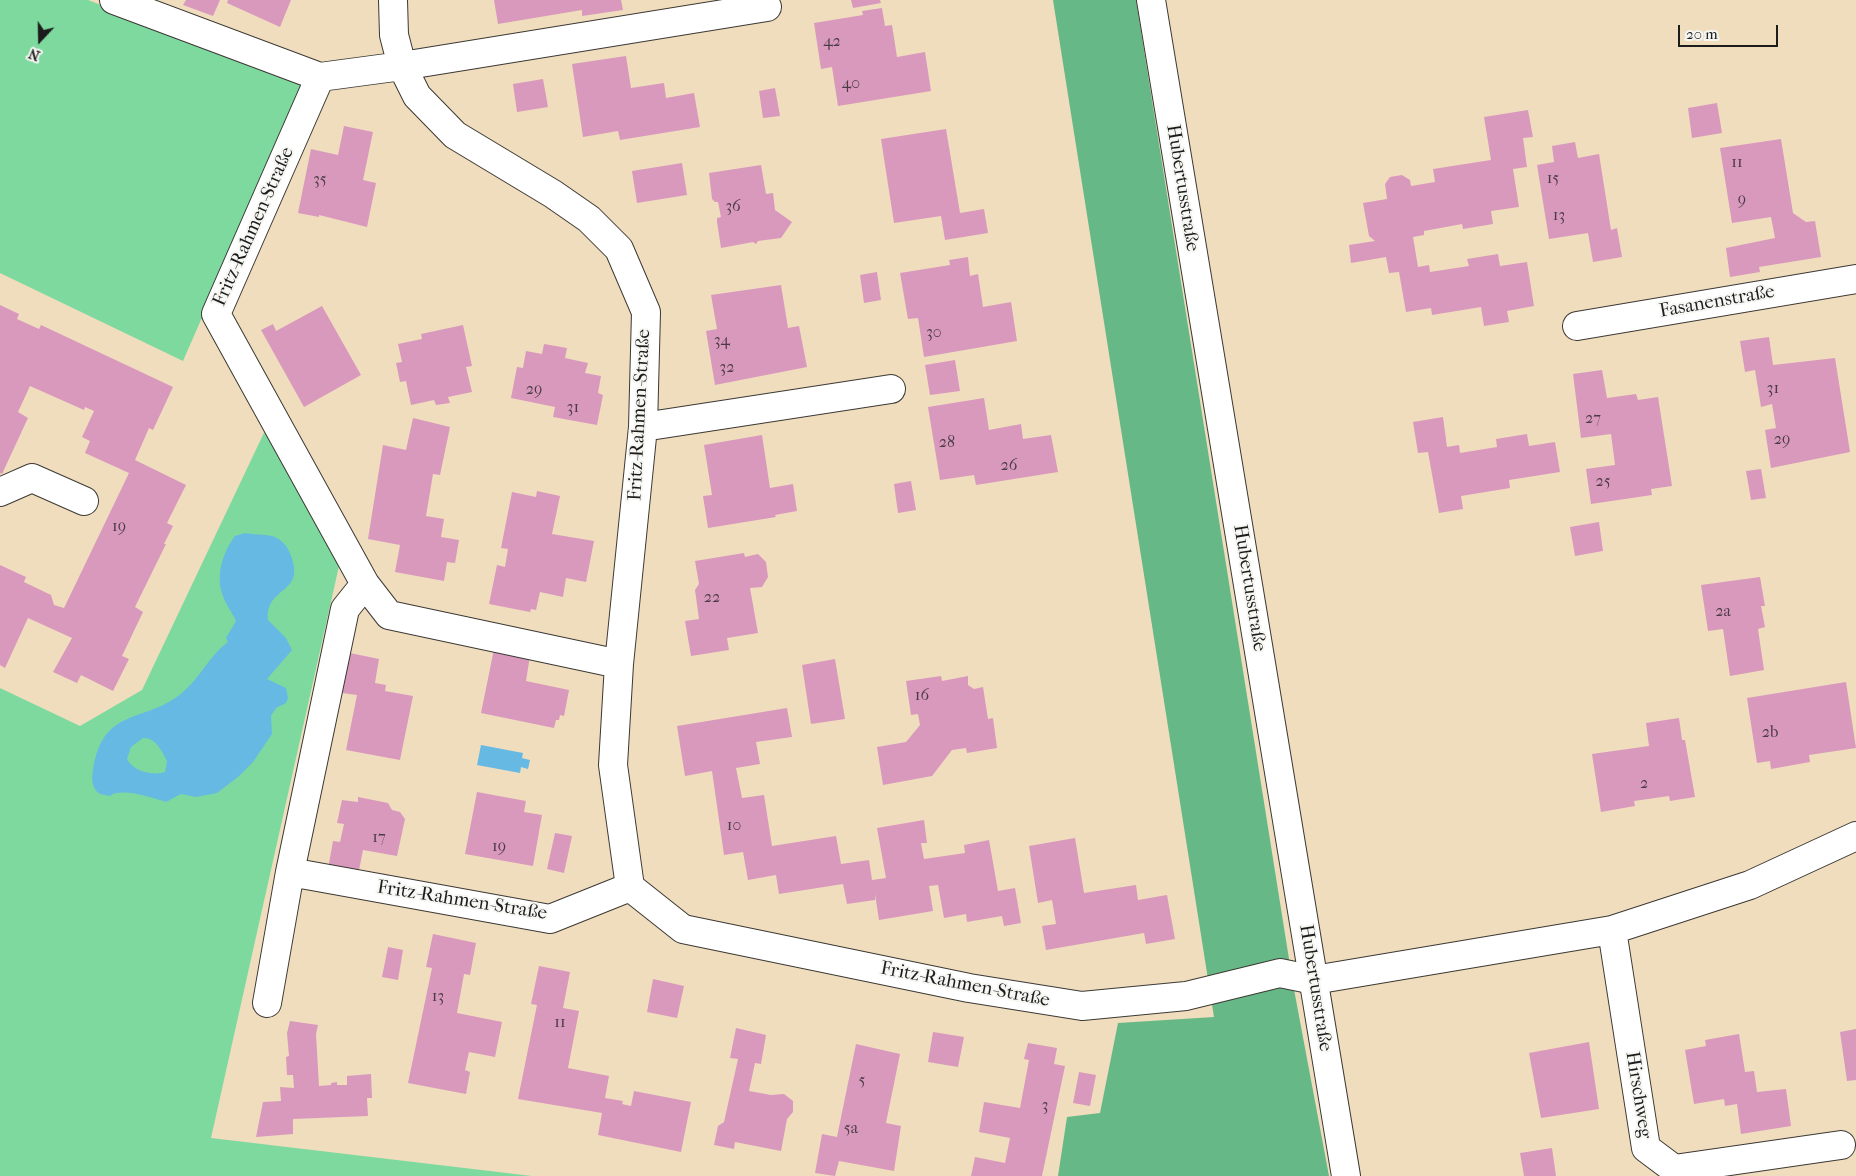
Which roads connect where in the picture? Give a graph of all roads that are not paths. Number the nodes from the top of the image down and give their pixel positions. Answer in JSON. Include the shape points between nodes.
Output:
{"nodes":[{"id":1,"x":114,"y":0,"type":"edge"},
{"id":2,"x":393,"y":0,"type":"edge"},
{"id":3,"x":1151,"y":0,"type":"edge"},
{"id":4,"x":766,"y":7,"type":"dead end"},
{"id":5,"x":402,"y":66,"type":"junction"},
{"id":6,"x":320,"y":77,"type":"junction"},
{"id":7,"x":1856,"y":279,"type":"edge"},
{"id":8,"x":1577,"y":326,"type":"dead end"},
{"id":9,"x":891,"y":388,"type":"dead end"},
{"id":10,"x":643,"y":427,"type":"junction"},
{"id":11,"x":0,"y":492,"type":"edge"},
{"id":12,"x":84,"y":501,"type":"dead end"},
{"id":13,"x":365,"y":584,"type":"junction"},
{"id":14,"x":619,"y":664,"type":"junction"},
{"id":15,"x":1856,"y":836,"type":"edge"},
{"id":16,"x":290,"y":872,"type":"junction"},
{"id":17,"x":630,"y":887,"type":"junction"},
{"id":18,"x":1612,"y":930,"type":"junction"},
{"id":19,"x":1314,"y":980,"type":"junction"},
{"id":20,"x":267,"y":1003,"type":"dead end"},
{"id":21,"x":1841,"y":1144,"type":"dead end"},
{"id":22,"x":1346,"y":1176,"type":"edge"}],
"edges":[{"from":1,"to":6,"type":"street"},
{"from":2,"to":5,"type":"street","name":"Fritz-Rahmen-Straße","via":[[394,35]]},
{"from":3,"to":19,"type":"street","name":"Hubertusstraße"},
{"from":4,"to":5,"type":"street"},
{"from":5,"to":6,"type":"street"},
{"from":5,"to":10,"type":"street","name":"Fritz-Rahmen-Straße","via":[[418,96],[455,135],[568,204],[589,219],[619,249],[646,312]]},
{"from":6,"to":13,"type":"street","name":"Fritz-Rahmen-Straße","via":[[216,314]]},
{"from":7,"to":8,"type":"street","name":"Fasanenstraße"},
{"from":9,"to":10,"type":"street"},
{"from":10,"to":14,"type":"street","name":"Fritz-Rahmen-Straße"},
{"from":11,"to":12,"type":"street","via":[[32,478]]},
{"from":13,"to":14,"type":"street","name":"Fritz-Rahmen-Straße","via":[[389,615]]},
{"from":13,"to":16,"type":"street","via":[[345,609]]},
{"from":14,"to":17,"type":"street","name":"Fritz-Rahmen-Straße","via":[[613,765]]},
{"from":15,"to":18,"type":"street","via":[[1750,885]]},
{"from":16,"to":17,"type":"street","name":"Fritz-Rahmen-Straße","via":[[550,919]]},
{"from":16,"to":20,"type":"street"},
{"from":17,"to":19,"type":"street","name":"Fritz-Rahmen-Straße","via":[[684,929],[969,988],[1082,1006],[1186,996],[1280,974]]},
{"from":18,"to":19,"type":"street"},
{"from":18,"to":21,"type":"street","name":"Hirschweg","via":[[1646,1148],[1674,1168]]},
{"from":19,"to":22,"type":"street","name":"Hubertusstraße"}]}
